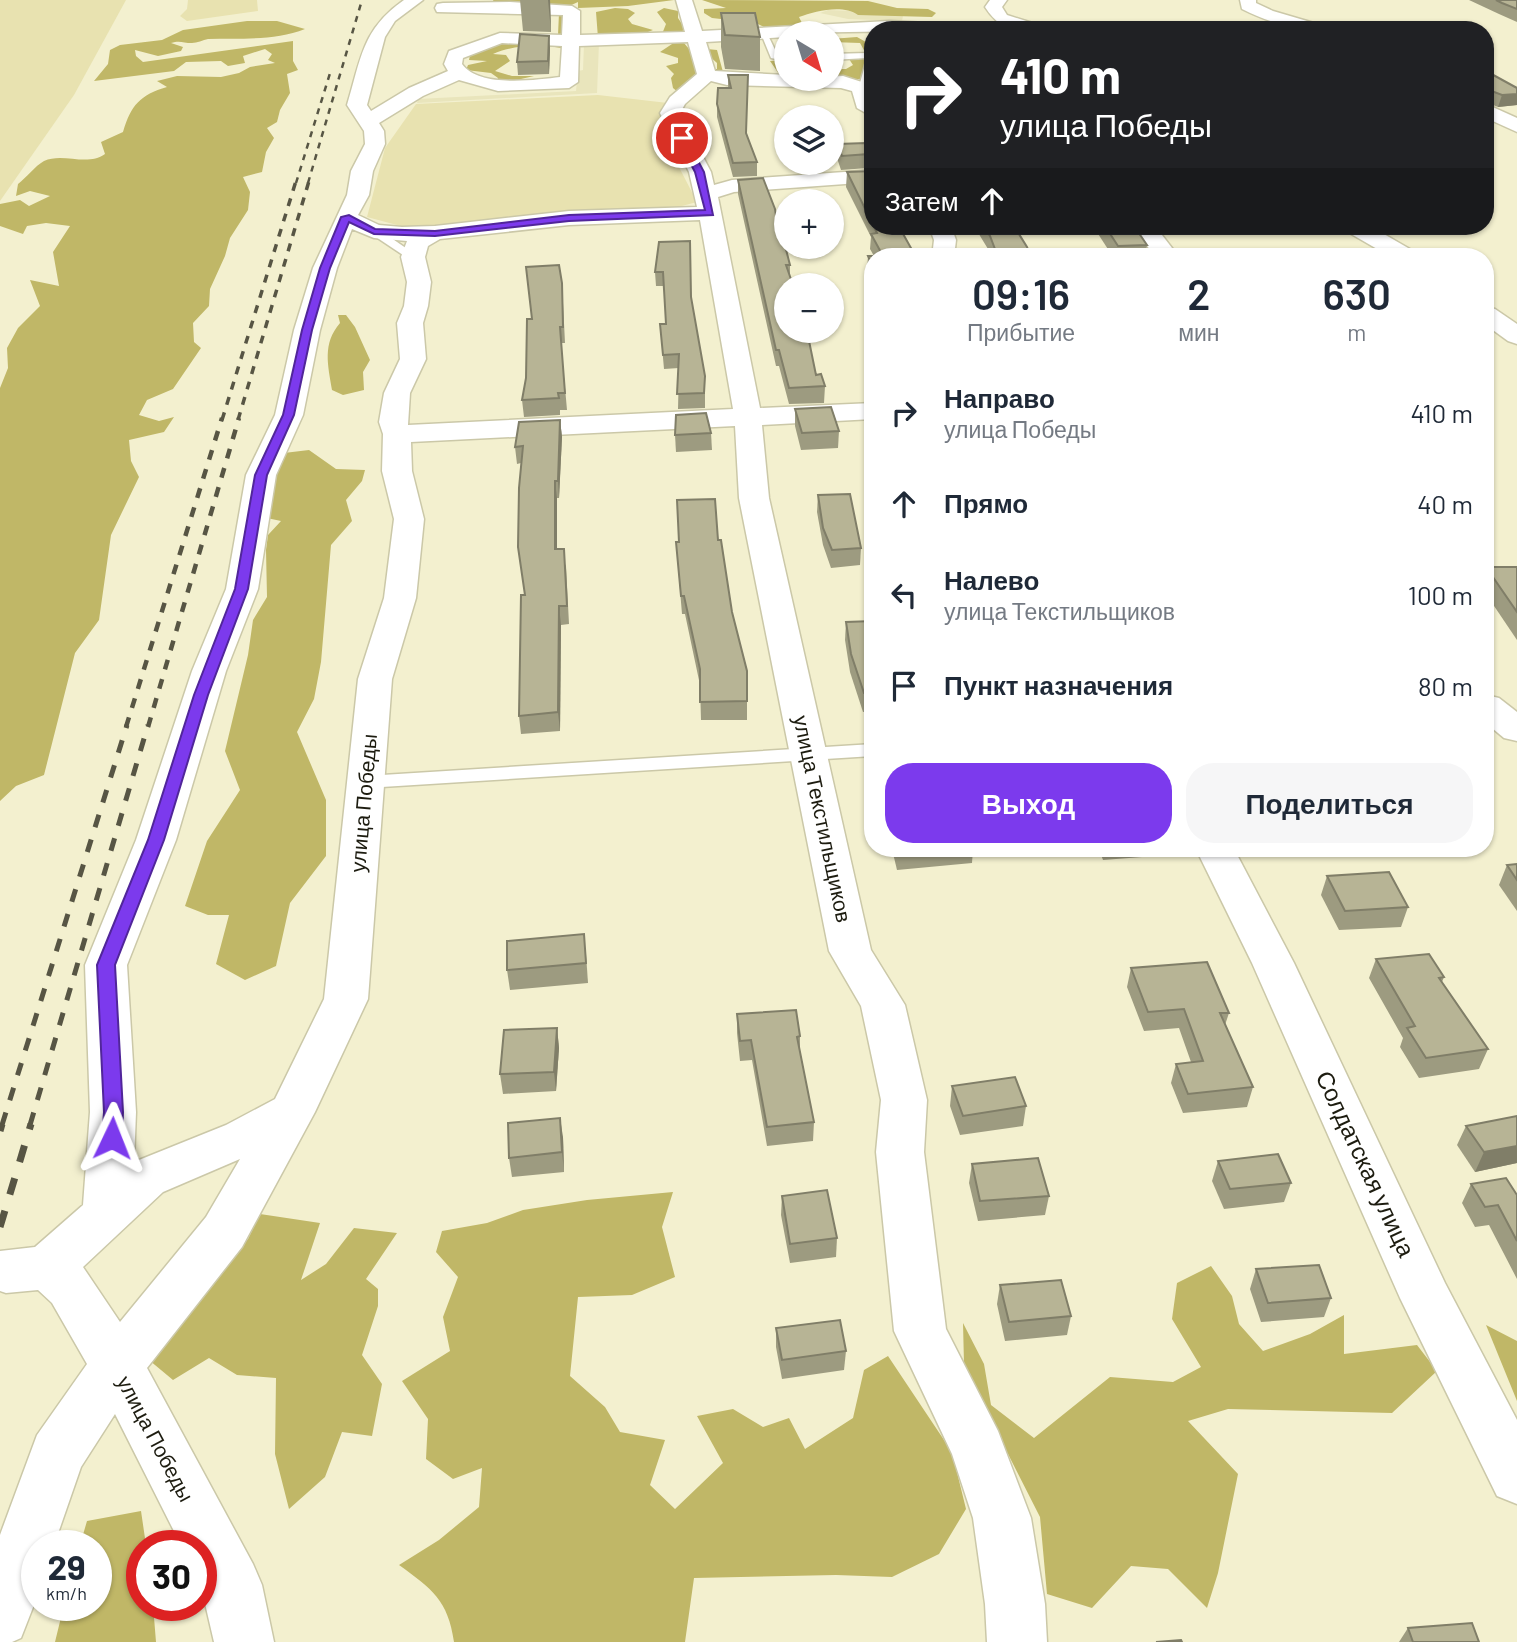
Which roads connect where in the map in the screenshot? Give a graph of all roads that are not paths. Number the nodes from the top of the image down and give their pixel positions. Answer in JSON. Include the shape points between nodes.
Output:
{"nodes":[{"id":1,"x":684,"y":0,"type":"edge"},
{"id":2,"x":999,"y":0,"type":"edge"},
{"id":3,"x":1248,"y":0,"type":"edge"},
{"id":4,"x":1255,"y":0,"type":"edge"},
{"id":5,"x":1279,"y":0,"type":"edge"},
{"id":6,"x":415,"y":1,"type":"edge"},
{"id":7,"x":443,"y":8,"type":"junction"},
{"id":8,"x":1001,"y":19,"type":"junction"},
{"id":9,"x":999,"y":21,"type":"edge"},
{"id":10,"x":1008,"y":21,"type":"edge"},
{"id":11,"x":1287,"y":21,"type":"edge"},
{"id":12,"x":864,"y":27,"type":"edge"},
{"id":13,"x":763,"y":33,"type":"junction"},
{"id":14,"x":695,"y":37,"type":"junction"},
{"id":15,"x":500,"y":38,"type":"junction"},
{"id":16,"x":571,"y":41,"type":"junction"},
{"id":17,"x":864,"y":52,"type":"edge"},
{"id":18,"x":844,"y":55,"type":"edge"},
{"id":19,"x":774,"y":56,"type":"edge"},
{"id":20,"x":459,"y":73,"type":"junction"},
{"id":21,"x":707,"y":75,"type":"junction"},
{"id":22,"x":864,"y":78,"type":"edge"},
{"id":23,"x":861,"y":88,"type":"junction"},
{"id":24,"x":864,"y":104,"type":"edge"},
{"id":25,"x":1517,"y":111,"type":"edge"},
{"id":26,"x":1494,"y":112,"type":"edge"},
{"id":27,"x":1494,"y":115,"type":"edge"},
{"id":28,"x":368,"y":121,"type":"junction"},
{"id":29,"x":1517,"y":126,"type":"edge"},
{"id":30,"x":864,"y":177,"type":"edge"},
{"id":31,"x":708,"y":203,"type":"junction"},
{"id":32,"x":360,"y":224,"type":"junction"},
{"id":33,"x":1369,"y":235,"type":"edge"},
{"id":34,"x":424,"y":245,"type":"junction"},
{"id":35,"x":1392,"y":248,"type":"edge"},
{"id":36,"x":864,"y":412,"type":"edge"},
{"id":37,"x":748,"y":418,"type":"junction"},
{"id":38,"x":397,"y":434,"type":"junction"},
{"id":39,"x":1494,"y":712,"type":"edge"},
{"id":40,"x":1517,"y":730,"type":"edge"},
{"id":41,"x":864,"y":750,"type":"edge"},
{"id":42,"x":807,"y":753,"type":"junction"},
{"id":43,"x":366,"y":782,"type":"junction"},
{"id":44,"x":1219,"y":857,"type":"edge"},
{"id":45,"x":292,"y":1112,"type":"junction"},
{"id":46,"x":107,"y":1215,"type":"junction"},
{"id":47,"x":117,"y":1365,"type":"junction"},
{"id":48,"x":1517,"y":1477,"type":"edge"},
{"id":49,"x":0,"y":1617,"type":"edge"},
{"id":50,"x":244,"y":1642,"type":"edge"},
{"id":51,"x":1017,"y":1642,"type":"edge"}],
"edges":[{"from":1,"to":14,"type":"street"},
{"from":2,"to":8,"type":"street","via":[[993,7]]},
{"from":3,"to":11,"type":"street","via":[[1248,5]]},
{"from":4,"to":5,"type":"street"},
{"from":6,"to":7,"type":"street"},
{"from":6,"to":28,"type":"street","via":[[389,18],[376,37],[357,105]]},
{"from":7,"to":15,"type":"street","via":[[459,12]]},
{"from":7,"to":16,"type":"street","via":[[572,11]]},
{"from":8,"to":9,"type":"street"},
{"from":8,"to":10,"type":"street"},
{"from":12,"to":13,"type":"street"},
{"from":13,"to":14,"type":"street"},
{"from":13,"to":19,"type":"lane"},
{"from":14,"to":16,"type":"street"},
{"from":14,"to":21,"type":"street"},
{"from":15,"to":16,"type":"street"},
{"from":15,"to":20,"type":"street","via":[[455,55],[453,64]]},
{"from":16,"to":20,"type":"street","via":[[569,82],[498,85]]},
{"from":17,"to":18,"type":"lane"},
{"from":20,"to":28,"type":"street"},
{"from":21,"to":23,"type":"street","via":[[843,82]]},
{"from":21,"to":31,"type":"street","name":"улица Текстильщиков","via":[[670,113],[700,172]]},
{"from":22,"to":23,"type":"lane"},
{"from":23,"to":24,"type":"street"},
{"from":25,"to":26,"type":"street"},
{"from":27,"to":29,"type":"street"},
{"from":28,"to":32,"type":"street","via":[[375,144],[362,171]]},
{"from":30,"to":31,"type":"street","via":[[732,186]]},
{"from":31,"to":34,"type":"street","via":[[569,218]]},
{"from":31,"to":37,"type":"street","name":"улица Текстильщиков"},
{"from":32,"to":34,"type":"street"},
{"from":32,"to":34,"type":"lane"},
{"from":32,"to":46,"type":"street","via":[[325,268],[289,415],[261,475],[242,589],[201,695],[156,840],[106,965],[113,1112]]},
{"from":33,"to":35,"type":"street"},
{"from":34,"to":38,"type":"street","name":"улица Победы","via":[[410,323],[413,359],[397,393],[393,422]]},
{"from":36,"to":37,"type":"street"},
{"from":37,"to":38,"type":"street"},
{"from":37,"to":42,"type":"street","name":"улица Текстильщиков","via":[[754,498]]},
{"from":38,"to":43,"type":"street","name":"улица Победы","via":[[397,471],[410,519],[400,598],[374,679]]},
{"from":39,"to":40,"type":"street"},
{"from":41,"to":42,"type":"lane"},
{"from":42,"to":43,"type":"lane"},
{"from":42,"to":51,"type":"street","name":"улица Текстильщиков","via":[[850,951],[883,1005],[904,1100],[900,1152],[920,1331],[978,1449],[1002,1518]]},
{"from":43,"to":45,"type":"street","name":"улица Победы","via":[[346,999]]},
{"from":44,"to":48,"type":"street","name":"Солдатская улица","via":[[1273,963],[1426,1298]]},
{"from":45,"to":46,"type":"street","via":[[243,1138],[146,1178]]},
{"from":45,"to":47,"type":"street","name":"улица Победы","via":[[224,1232]]},
{"from":46,"to":47,"type":"street","via":[[27,1269],[69,1287]]},
{"from":47,"to":49,"type":"street","via":[[57,1454]]},
{"from":47,"to":50,"type":"street","name":"улица Победы","via":[[232,1586]]}]}
